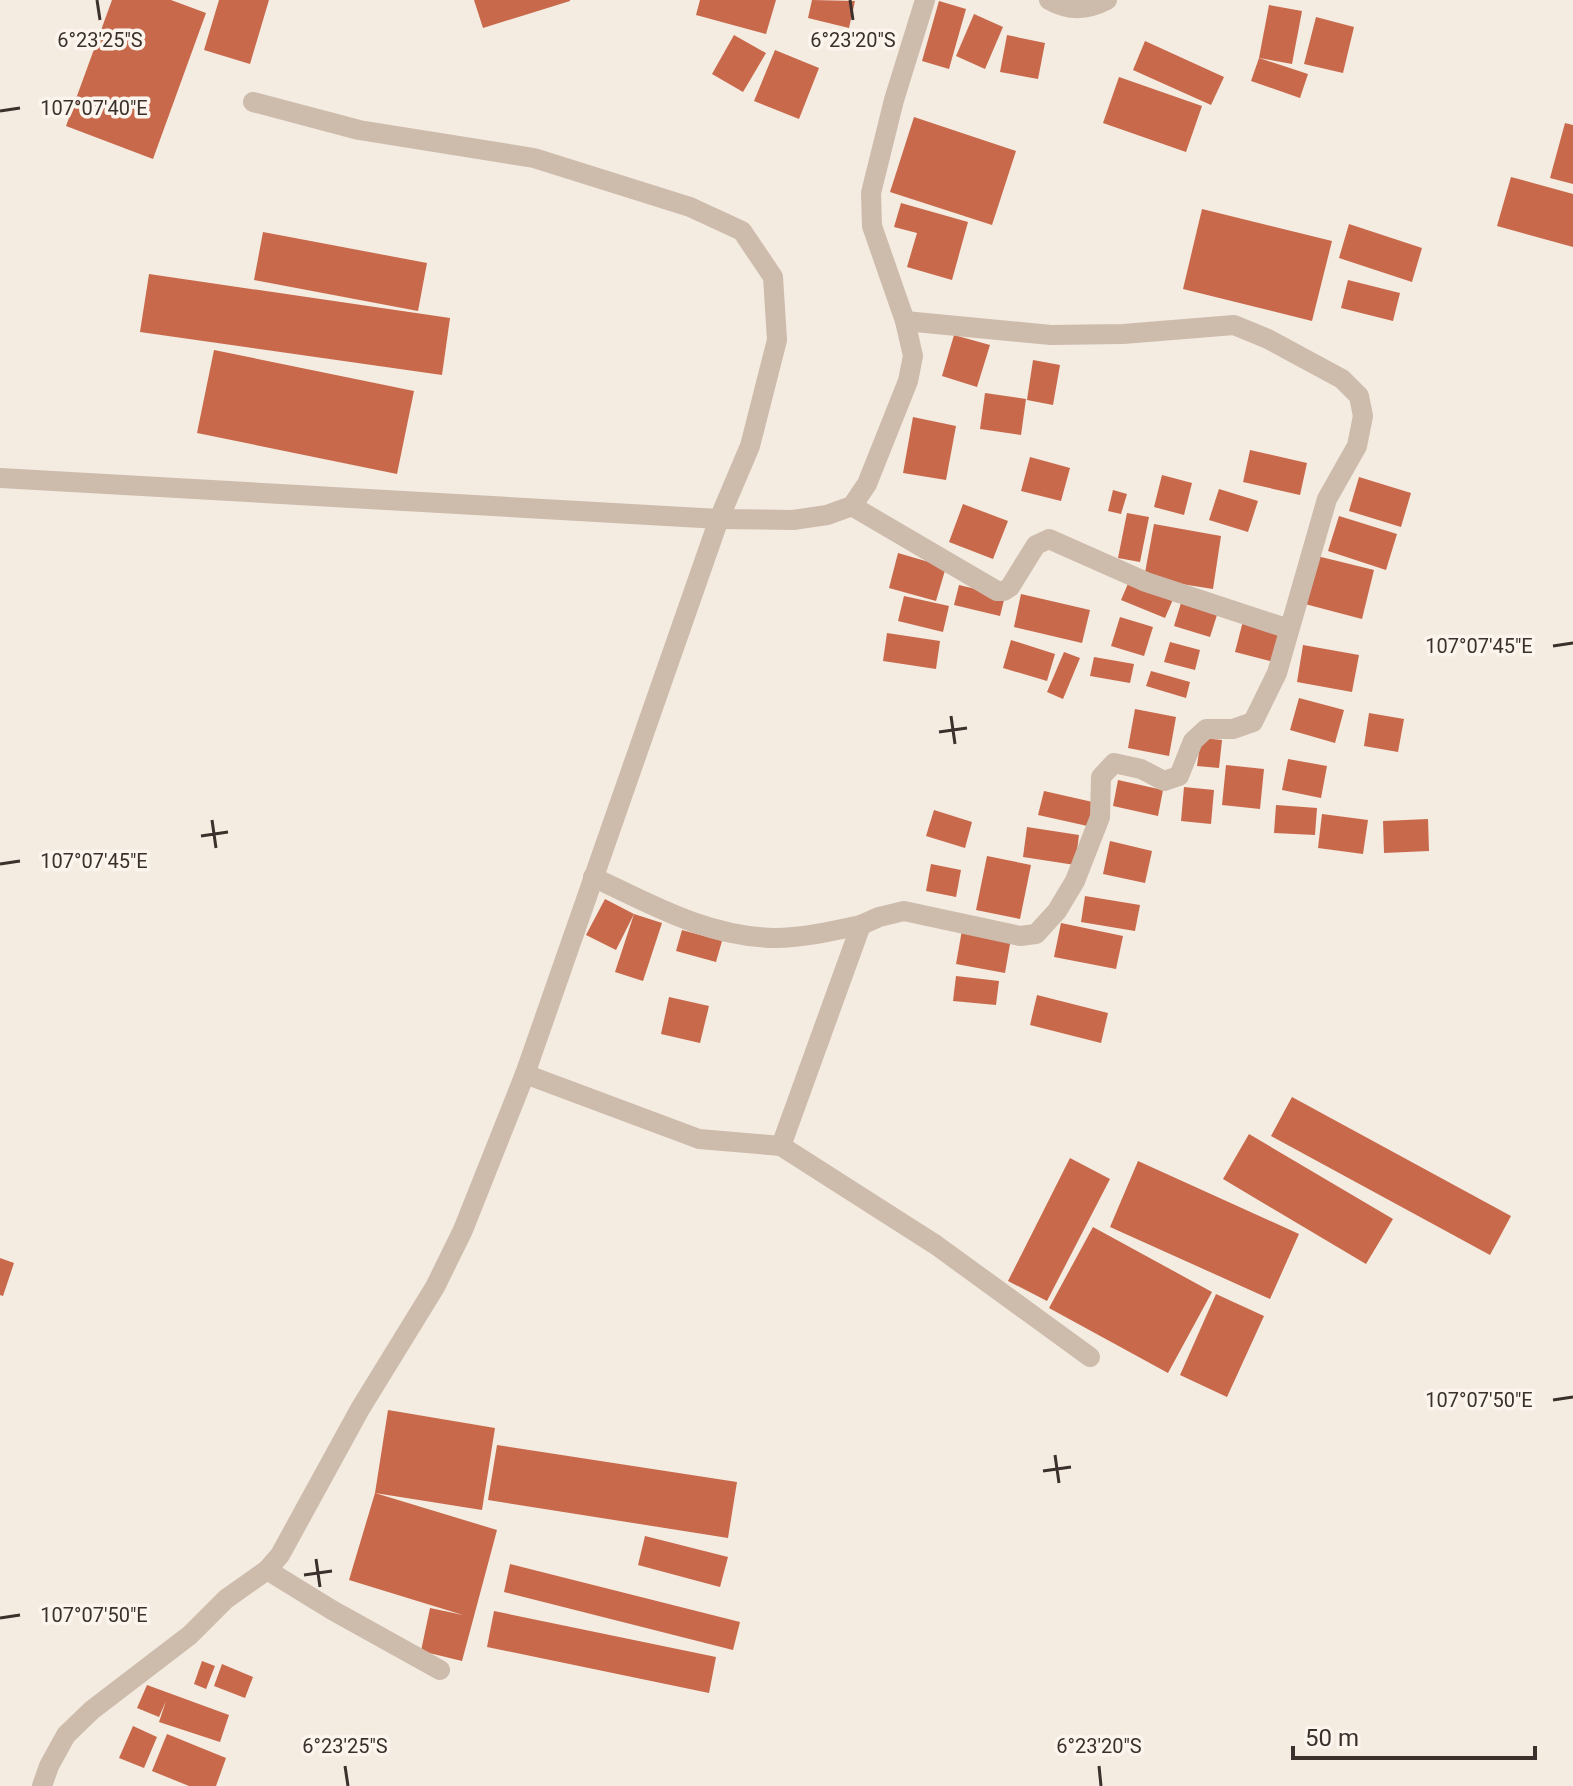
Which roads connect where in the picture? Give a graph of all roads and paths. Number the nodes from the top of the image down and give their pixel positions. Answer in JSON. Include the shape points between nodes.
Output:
{"nodes":[{"id":1,"x":925,"y":0,"type":"edge"},
{"id":2,"x":1049,"y":0,"type":"edge"},
{"id":3,"x":1107,"y":0,"type":"edge"},
{"id":4,"x":253,"y":102,"type":"dead end"},
{"id":5,"x":905,"y":321,"type":"junction"},
{"id":6,"x":0,"y":478,"type":"edge"},
{"id":7,"x":852,"y":506,"type":"junction"},
{"id":8,"x":719,"y":519,"type":"junction"},
{"id":9,"x":1289,"y":629,"type":"junction"},
{"id":10,"x":593,"y":877,"type":"junction"},
{"id":11,"x":861,"y":925,"type":"junction"},
{"id":12,"x":525,"y":1074,"type":"junction"},
{"id":13,"x":781,"y":1146,"type":"junction"},
{"id":14,"x":1090,"y":1357,"type":"dead end"},
{"id":15,"x":267,"y":1570,"type":"junction"},
{"id":16,"x":440,"y":1670,"type":"dead end"},
{"id":17,"x":42,"y":1786,"type":"edge"}],
"edges":[{"from":1,"to":5,"type":"street","via":[[871,193],[872,226]]},
{"from":2,"to":3,"type":"street","via":[[1076,10]]},
{"from":4,"to":8,"type":"street","via":[[359,130],[534,158],[690,207],[742,231],[773,277],[777,340],[750,446]]},
{"from":5,"to":7,"type":"street","via":[[913,356],[908,381],[867,484]]},
{"from":5,"to":9,"type":"street","via":[[1051,335],[1234,325],[1342,379],[1359,396],[1363,416],[1357,446],[1327,499]]},
{"from":6,"to":8,"type":"street"},
{"from":7,"to":8,"type":"street","via":[[793,520]]},
{"from":7,"to":9,"type":"street","via":[[997,591],[1010,587],[1036,545],[1049,539],[1146,582]]},
{"from":8,"to":10,"type":"street"},
{"from":9,"to":11,"type":"street","via":[[1277,673],[1253,722],[1206,729],[1193,741],[1179,776],[1164,781],[1114,763],[1101,777],[1100,817],[1075,881],[1036,934],[1020,936],[904,911]]},
{"from":10,"to":11,"type":"street","via":[[702,927],[742,935],[777,938]]},
{"from":10,"to":12,"type":"street"},
{"from":11,"to":13,"type":"street"},
{"from":12,"to":13,"type":"street","via":[[699,1139]]},
{"from":12,"to":15,"type":"street","via":[[435,1287]]},
{"from":13,"to":14,"type":"street","via":[[936,1245]]},
{"from":15,"to":16,"type":"street"},
{"from":15,"to":17,"type":"street","via":[[92,1710],[66,1735]]}]}
